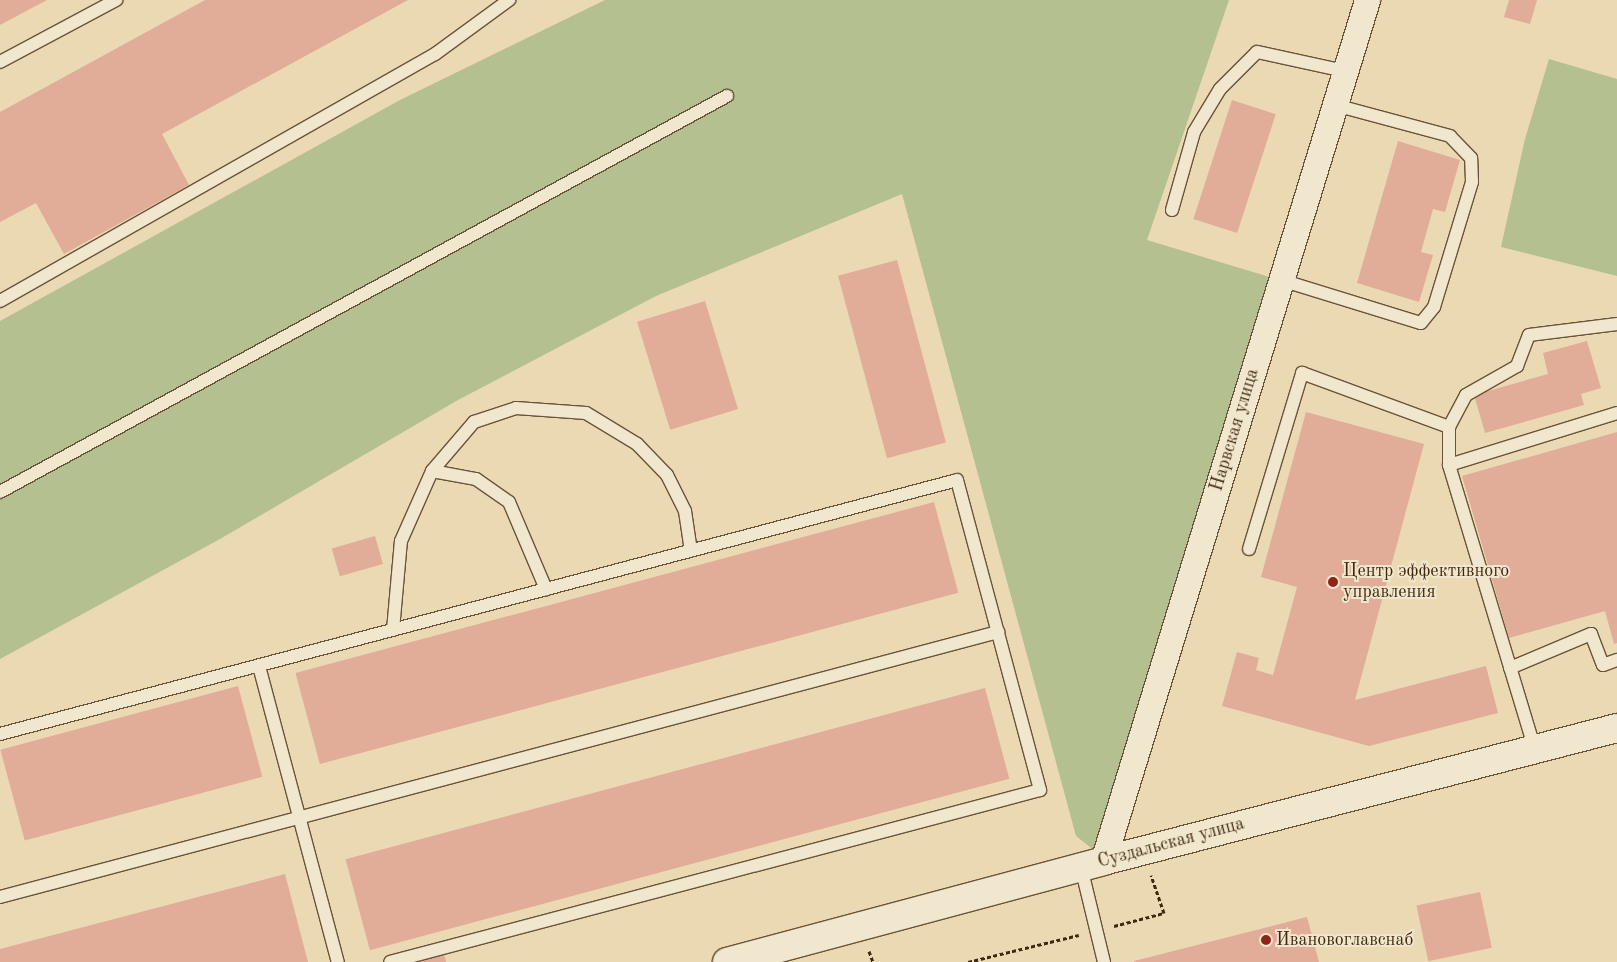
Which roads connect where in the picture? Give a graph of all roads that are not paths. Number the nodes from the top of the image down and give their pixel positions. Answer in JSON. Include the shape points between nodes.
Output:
{"nodes":[{"id":1,"x":116,"y":0,"type":"edge"},
{"id":2,"x":509,"y":0,"type":"edge"},
{"id":3,"x":1367,"y":0,"type":"edge"},
{"id":4,"x":0,"y":62,"type":"edge"},
{"id":5,"x":1345,"y":71,"type":"junction"},
{"id":6,"x":727,"y":96,"type":"dead end"},
{"id":7,"x":1335,"y":105,"type":"junction"},
{"id":8,"x":1172,"y":210,"type":"dead end"},
{"id":9,"x":1280,"y":280,"type":"junction"},
{"id":10,"x":0,"y":302,"type":"edge"},
{"id":11,"x":1617,"y":324,"type":"edge"},
{"id":12,"x":1617,"y":413,"type":"edge"},
{"id":13,"x":1449,"y":426,"type":"junction"},
{"id":14,"x":1449,"y":465,"type":"junction"},
{"id":15,"x":432,"y":471,"type":"junction"},
{"id":16,"x":0,"y":492,"type":"edge"},
{"id":17,"x":1249,"y":548,"type":"dead end"},
{"id":18,"x":691,"y":551,"type":"junction"},
{"id":19,"x":546,"y":589,"type":"junction"},
{"id":20,"x":393,"y":630,"type":"junction"},
{"id":21,"x":998,"y":632,"type":"junction"},
{"id":22,"x":1617,"y":660,"type":"edge"},
{"id":23,"x":259,"y":666,"type":"junction"},
{"id":24,"x":1510,"y":668,"type":"junction"},
{"id":25,"x":1617,"y":728,"type":"edge"},
{"id":26,"x":0,"y":734,"type":"edge"},
{"id":27,"x":1534,"y":749,"type":"junction"},
{"id":28,"x":300,"y":817,"type":"junction"},
{"id":29,"x":1092,"y":864,"type":"junction"},
{"id":30,"x":0,"y":896,"type":"edge"},
{"id":31,"x":338,"y":962,"type":"edge"},
{"id":32,"x":390,"y":962,"type":"edge"},
{"id":33,"x":727,"y":962,"type":"edge"},
{"id":34,"x":1104,"y":962,"type":"edge"}],
"edges":[{"from":1,"to":4,"type":"lane"},
{"from":2,"to":10,"type":"lane","via":[[435,54]]},
{"from":3,"to":5,"type":"street","name":"Нарвская улица"},
{"from":5,"to":7,"type":"street","name":"Нарвская улица"},
{"from":5,"to":8,"type":"lane","via":[[1257,52],[1220,89],[1194,132]]},
{"from":6,"to":16,"type":"lane"},
{"from":7,"to":9,"type":"street","name":"Нарвская улица"},
{"from":7,"to":9,"type":"lane","via":[[1450,136],[1471,158],[1472,182],[1434,307],[1422,323]]},
{"from":9,"to":29,"type":"street","name":"Нарвская улица"},
{"from":11,"to":13,"type":"lane","via":[[1529,336],[1517,366],[1466,395]]},
{"from":12,"to":14,"type":"lane"},
{"from":13,"to":14,"type":"lane"},
{"from":13,"to":17,"type":"lane","via":[[1302,373]]},
{"from":14,"to":24,"type":"lane"},
{"from":15,"to":18,"type":"lane","via":[[474,422],[516,408],[586,413],[637,444],[668,475],[685,511]]},
{"from":15,"to":19,"type":"lane","via":[[476,479],[509,502]]},
{"from":15,"to":20,"type":"lane","via":[[401,541]]},
{"from":18,"to":19,"type":"lane"},
{"from":18,"to":21,"type":"lane","via":[[957,480]]},
{"from":19,"to":20,"type":"lane"},
{"from":20,"to":23,"type":"lane"},
{"from":21,"to":28,"type":"lane"},
{"from":21,"to":32,"type":"lane","via":[[1040,790]]},
{"from":22,"to":24,"type":"lane","via":[[1603,665],[1591,634]]},
{"from":23,"to":26,"type":"lane"},
{"from":23,"to":28,"type":"lane"},
{"from":24,"to":27,"type":"lane"},
{"from":25,"to":27,"type":"main road","name":"Суздальская улица"},
{"from":27,"to":29,"type":"main road","name":"Суздальская улица"},
{"from":28,"to":30,"type":"lane"},
{"from":28,"to":31,"type":"lane"},
{"from":29,"to":33,"type":"main road","name":"Суздальская улица"},
{"from":29,"to":34,"type":"lane"}]}
